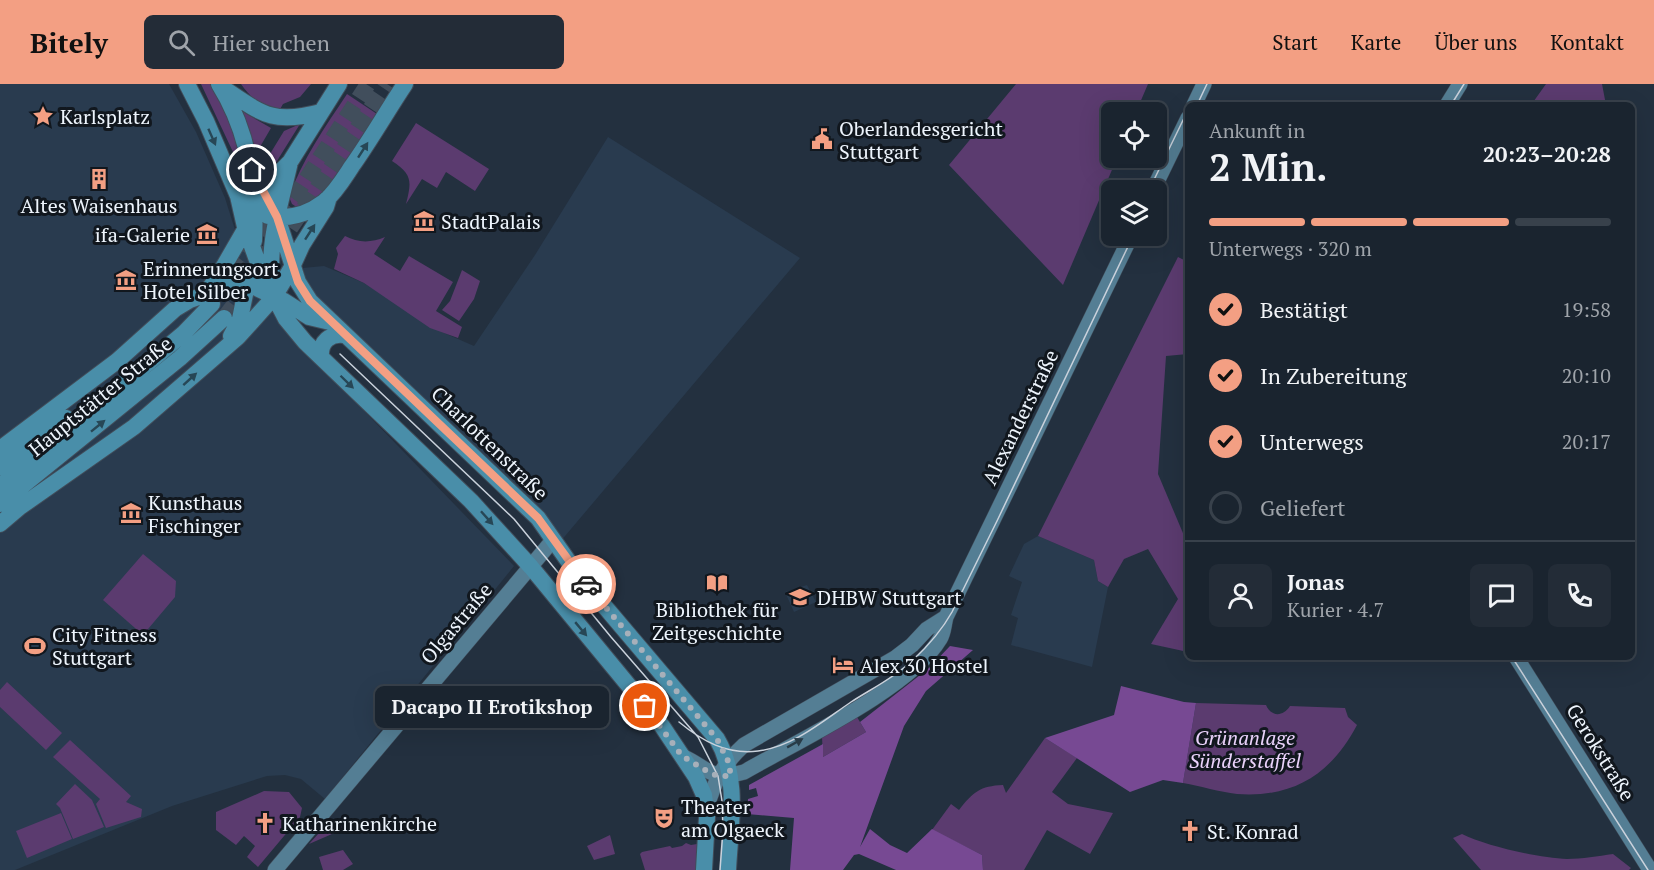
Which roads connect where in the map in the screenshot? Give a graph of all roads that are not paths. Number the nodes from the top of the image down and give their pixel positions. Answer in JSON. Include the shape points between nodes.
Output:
{"nodes":[{"id":1,"x":187,"y":84,"type":"edge"},
{"id":2,"x":339,"y":84,"type":"edge"},
{"id":3,"x":405,"y":84,"type":"edge"},
{"id":4,"x":1204,"y":84,"type":"edge"},
{"id":5,"x":1460,"y":84,"type":"edge"},
{"id":6,"x":220,"y":85,"type":"edge"},
{"id":7,"x":1195,"y":102,"type":"edge"},
{"id":8,"x":1449,"y":102,"type":"edge"},
{"id":9,"x":321,"y":112,"type":"junction"},
{"id":10,"x":1185,"y":124,"type":"edge"},
{"id":11,"x":248,"y":153,"type":"junction"},
{"id":12,"x":290,"y":162,"type":"junction"},
{"id":13,"x":224,"y":163,"type":"junction"},
{"id":14,"x":1158,"y":180,"type":"edge"},
{"id":15,"x":238,"y":196,"type":"junction"},
{"id":16,"x":282,"y":197,"type":"junction"},
{"id":17,"x":329,"y":197,"type":"junction"},
{"id":18,"x":260,"y":203,"type":"junction"},
{"id":19,"x":302,"y":213,"type":"junction"},
{"id":20,"x":277,"y":217,"type":"junction"},
{"id":21,"x":245,"y":227,"type":"junction"},
{"id":22,"x":1126,"y":246,"type":"edge"},
{"id":23,"x":253,"y":251,"type":"junction"},
{"id":24,"x":292,"y":267,"type":"junction"},
{"id":25,"x":248,"y":284,"type":"junction"},
{"id":26,"x":274,"y":297,"type":"junction"},
{"id":27,"x":208,"y":299,"type":"junction"},
{"id":28,"x":331,"y":322,"type":"junction"},
{"id":29,"x":229,"y":323,"type":"junction"},
{"id":30,"x":344,"y":335,"type":"junction"},
{"id":31,"x":227,"y":345,"type":"junction"},
{"id":32,"x":321,"y":356,"type":"junction"},
{"id":33,"x":91,"y":410,"type":"junction"},
{"id":34,"x":0,"y":449,"type":"edge"},
{"id":35,"x":52,"y":463,"type":"junction"},
{"id":36,"x":0,"y":466,"type":"edge"},
{"id":37,"x":0,"y":486,"type":"edge"},
{"id":38,"x":0,"y":504,"type":"edge"},
{"id":39,"x":20,"y":507,"type":"junction"},
{"id":40,"x":0,"y":524,"type":"edge"},
{"id":41,"x":553,"y":540,"type":"junction"},
{"id":42,"x":531,"y":567,"type":"junction"},
{"id":43,"x":946,"y":617,"type":"junction"},
{"id":44,"x":1518,"y":660,"type":"edge"},
{"id":45,"x":712,"y":733,"type":"junction"},
{"id":46,"x":747,"y":744,"type":"junction"},
{"id":47,"x":682,"y":756,"type":"junction"},
{"id":48,"x":726,"y":771,"type":"junction"},
{"id":49,"x":706,"y":809,"type":"junction"},
{"id":50,"x":275,"y":870,"type":"edge"},
{"id":51,"x":704,"y":870,"type":"edge"},
{"id":52,"x":728,"y":870,"type":"edge"},
{"id":53,"x":1650,"y":870,"type":"edge"}],
"edges":[{"from":1,"to":13,"type":"main road","one_way":true},
{"from":2,"to":9,"type":"main road"},
{"from":17,"to":3,"type":"main road","one_way":true},
{"from":4,"to":7,"type":"street"},
{"from":5,"to":8,"type":"street"},
{"from":6,"to":9,"type":"main road","via":[[265,115],[290,119]]},
{"from":6,"to":11,"type":"main road","name":"Charlottenstraße"},
{"from":9,"to":12,"type":"main road"},
{"from":10,"to":14,"type":"street"},
{"from":11,"to":13,"type":"main road","via":[[241,162]]},
{"from":11,"to":18,"type":"main road","name":"Charlottenstraße"},
{"from":12,"to":16,"type":"main road"},
{"from":12,"to":18,"type":"main road","name":"Hauptstätter Straße","via":[[276,176]]},
{"from":13,"to":15,"type":"main road"},
{"from":15,"to":18,"type":"main road"},
{"from":15,"to":21,"type":"main road"},
{"from":16,"to":19,"type":"main road","via":[[294,212]]},
{"from":16,"to":20,"type":"main road"},
{"from":17,"to":19,"type":"main road"},
{"from":24,"to":17,"type":"main road","one_way":true},
{"from":18,"to":20,"type":"main road","name":"Charlottenstraße"},
{"from":18,"to":21,"type":"main road","name":"Hauptstätter Straße"},
{"from":18,"to":23,"type":"main road"},
{"from":19,"to":20,"type":"main road"},
{"from":20,"to":24,"type":"main road","name":"Charlottenstraße"},
{"from":20,"to":26,"type":"main road","via":[[270,270]]},
{"from":21,"to":23,"type":"main road"},
{"from":21,"to":27,"type":"main road","name":"Hauptstätter Straße"},
{"from":22,"to":43,"type":"street","name":"Alexanderstraße"},
{"from":23,"to":25,"type":"main road"},
{"from":23,"to":26,"type":"main road"},
{"from":24,"to":26,"type":"main road"},
{"from":24,"to":28,"type":"main road","name":"Charlottenstraße","via":[[310,301]]},
{"from":25,"to":26,"type":"main road"},
{"from":25,"to":27,"type":"main road","via":[[230,286]]},
{"from":25,"to":29,"type":"main road","via":[[240,319]]},
{"from":26,"to":28,"type":"main road","via":[[309,317]]},
{"from":26,"to":31,"type":"main road"},
{"from":26,"to":32,"type":"main road","via":[[290,326]]},
{"from":27,"to":29,"type":"main road","via":[[225,305],[230,313]]},
{"from":27,"to":33,"type":"main road","name":"Hauptstätter Straße","via":[[183,334]]},
{"from":27,"to":34,"type":"main road","via":[[190,300],[175,309],[117,361]]},
{"from":28,"to":30,"type":"main road","name":"Charlottenstraße"},
{"from":29,"to":31,"type":"main road"},
{"from":35,"to":29,"type":"main road","name":"Hauptstätter Straße","one_way":true},
{"from":30,"to":32,"type":"main road","via":[[327,339]]},
{"from":30,"to":41,"type":"main road","name":"Charlottenstraße","via":[[538,518]]},
{"from":39,"to":31,"type":"main road","one_way":true,"via":[[140,422]]},
{"from":32,"to":42,"type":"main road","one_way":true,"via":[[471,501]]},
{"from":33,"to":36,"type":"main road","via":[[76,411]]},
{"from":33,"to":37,"type":"main road","name":"Hauptstätter Straße"},
{"from":35,"to":38,"type":"main road","name":"Hauptstätter Straße"},
{"from":35,"to":39,"type":"main road"},
{"from":39,"to":40,"type":"main road"},
{"from":41,"to":42,"type":"street","name":"Olgastraße"},
{"from":41,"to":45,"type":"main road","name":"Charlottenstraße"},
{"from":42,"to":47,"type":"main road","one_way":true,"via":[[662,726]]},
{"from":42,"to":50,"type":"street","name":"Olgastraße"},
{"from":43,"to":46,"type":"street","name":"Alexanderstraße","via":[[927,628],[895,658]]},
{"from":48,"to":43,"type":"street","name":"Alexanderstraße","one_way":true,"via":[[744,772],[911,672],[943,636]]},
{"from":44,"to":53,"type":"street","name":"Gerokstraße"},
{"from":45,"to":46,"type":"street","via":[[727,742]]},
{"from":45,"to":48,"type":"main road","name":"Charlottenstraße","via":[[723,748]]},
{"from":46,"to":48,"type":"street","name":"Alexanderstraße"},
{"from":47,"to":48,"type":"street","via":[[702,769]]},
{"from":47,"to":49,"type":"main road","via":[[700,784]]},
{"from":48,"to":49,"type":"street"},
{"from":48,"to":52,"type":"main road","via":[[731,805]]},
{"from":49,"to":51,"type":"main road"}]}
